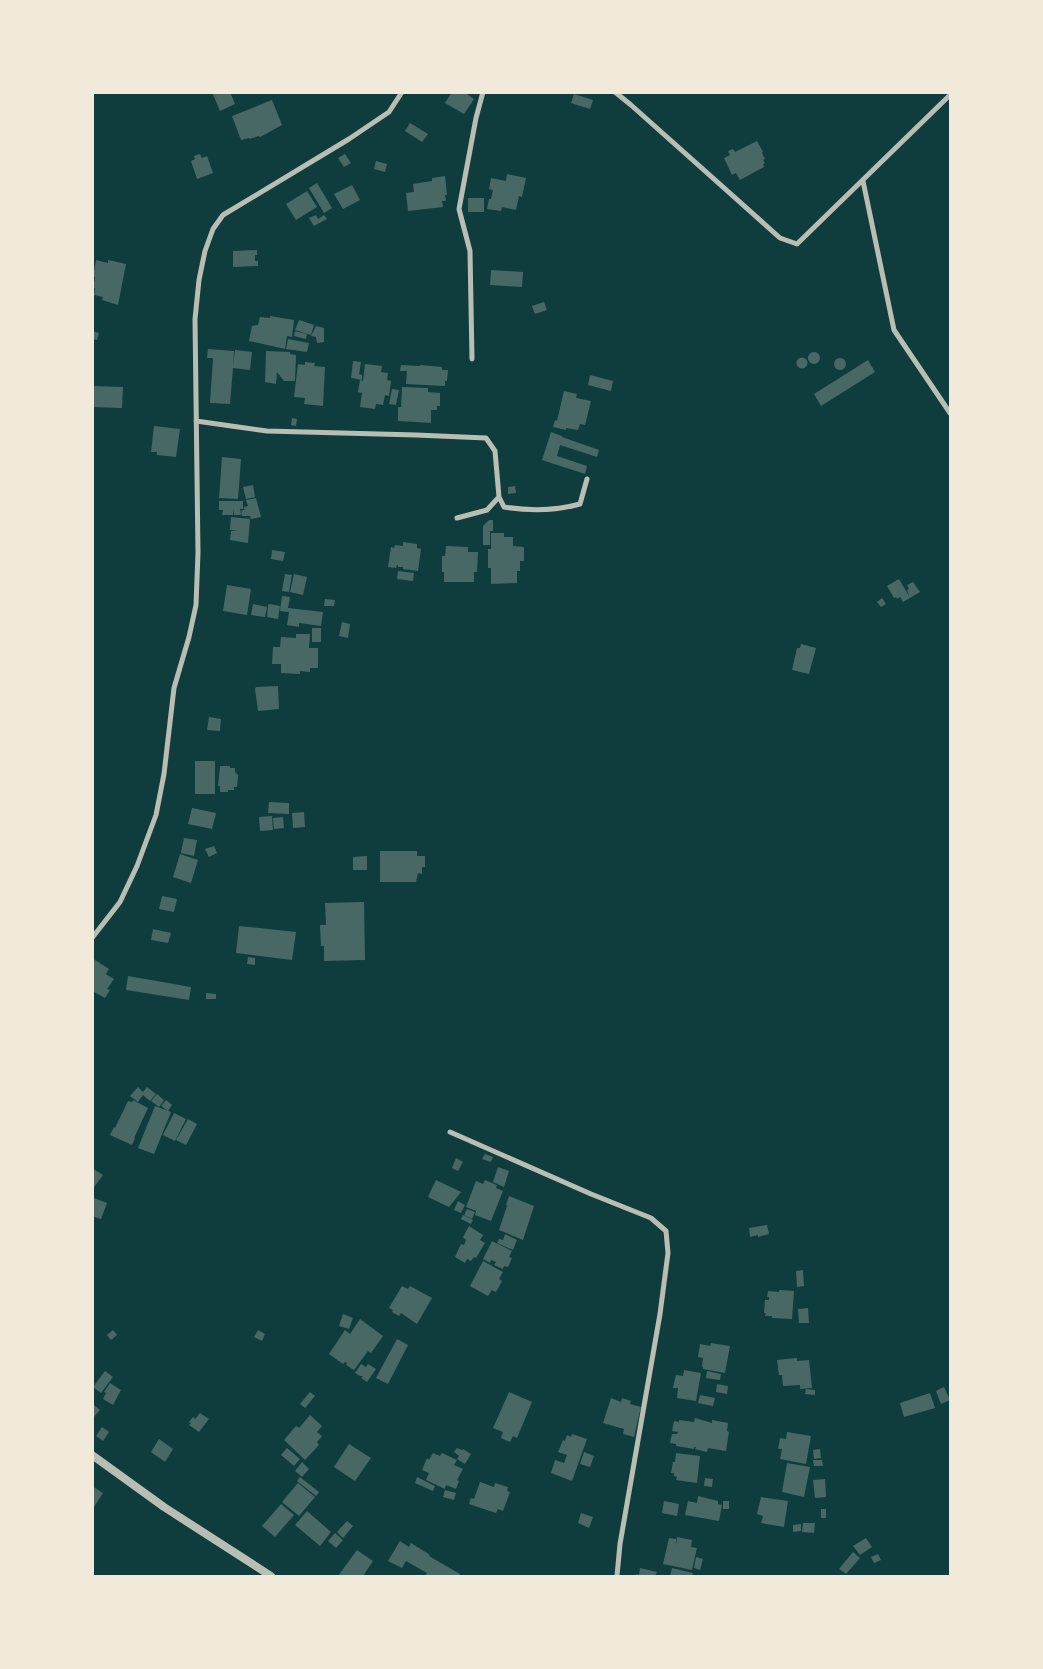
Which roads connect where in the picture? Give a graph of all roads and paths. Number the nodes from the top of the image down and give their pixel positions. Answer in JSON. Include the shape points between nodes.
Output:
{"nodes":[{"id":1,"x":402,"y":92,"type":"edge"},
{"id":2,"x":484,"y":92,"type":"edge"},
{"id":3,"x":615,"y":92,"type":"edge"},
{"id":4,"x":950,"y":95,"type":"edge"},
{"id":5,"x":863,"y":181,"type":"junction"},
{"id":6,"x":472,"y":359,"type":"dead end"},
{"id":7,"x":950,"y":413,"type":"edge"},
{"id":8,"x":196,"y":421,"type":"junction"},
{"id":9,"x":587,"y":479,"type":"dead end"},
{"id":10,"x":498,"y":497,"type":"junction"},
{"id":11,"x":457,"y":518,"type":"dead end"},
{"id":12,"x":92,"y":938,"type":"edge"},
{"id":13,"x":450,"y":1132,"type":"dead end"},
{"id":14,"x":92,"y":1455,"type":"edge"},
{"id":15,"x":271,"y":1576,"type":"edge"},
{"id":16,"x":617,"y":1576,"type":"edge"}],
"edges":[{"from":1,"to":8,"type":"street","via":[[389,112],[222,215],[213,229],[198,280]]},
{"from":2,"to":6,"type":"street","via":[[458,209],[470,251]]},
{"from":3,"to":5,"type":"street","via":[[780,238],[797,244]]},
{"from":4,"to":5,"type":"street"},
{"from":5,"to":7,"type":"street","via":[[894,330]]},
{"from":8,"to":10,"type":"street","via":[[267,431],[486,438],[495,451]]},
{"from":8,"to":12,"type":"street","via":[[196,605],[174,688],[163,782],[156,815],[137,866],[120,902]]},
{"from":9,"to":10,"type":"street","via":[[580,504],[562,509],[504,507]]},
{"from":10,"to":11,"type":"street","via":[[487,510]]},
{"from":13,"to":16,"type":"street","via":[[651,1218],[666,1231],[668,1253],[660,1314]]},
{"from":14,"to":15,"type":"street","via":[[164,1508]]}]}
